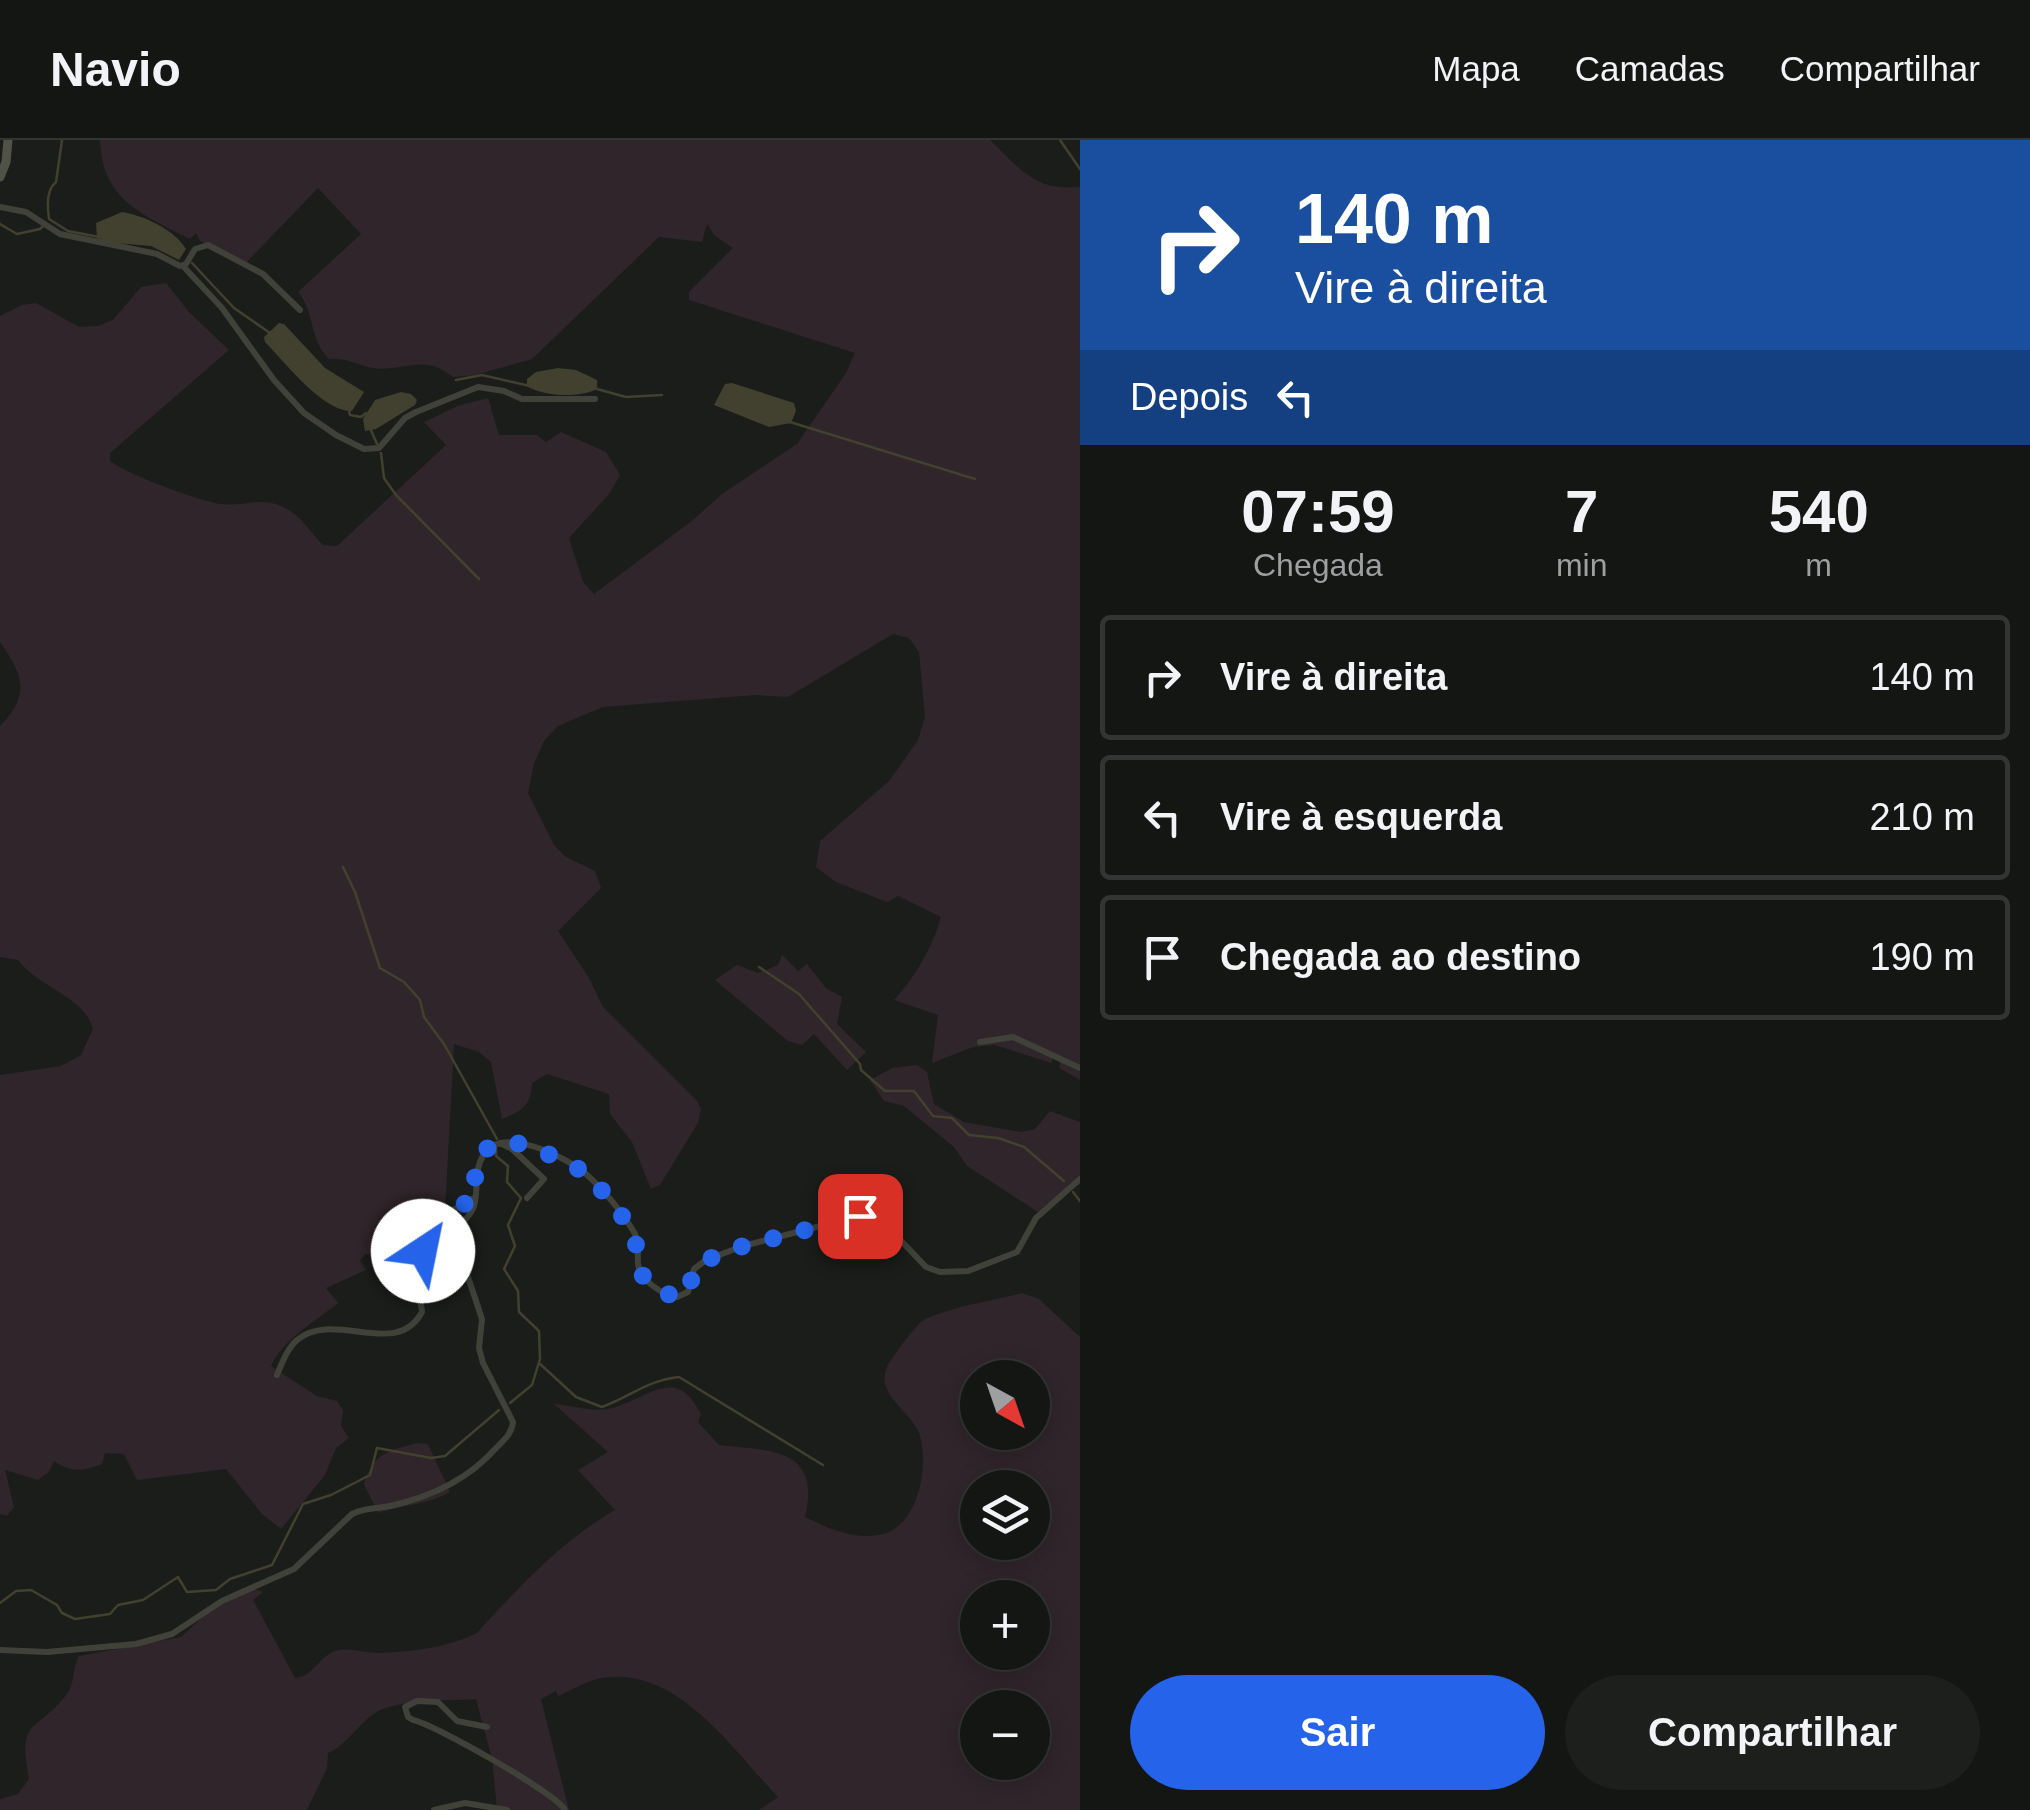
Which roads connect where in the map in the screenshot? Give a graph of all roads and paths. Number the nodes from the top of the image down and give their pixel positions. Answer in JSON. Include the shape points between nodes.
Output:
{"nodes":[{"id":1,"x":8,"y":140,"type":"edge"},
{"id":2,"x":0,"y":177,"type":"edge"},
{"id":3,"x":0,"y":207,"type":"edge"},
{"id":4,"x":183,"y":266,"type":"junction"},
{"id":5,"x":300,"y":310,"type":"dead end"},
{"id":6,"x":596,"y":398,"type":"dead end"},
{"id":7,"x":980,"y":1042,"type":"dead end"},
{"id":8,"x":1080,"y":1068,"type":"edge"},
{"id":9,"x":499,"y":1142,"type":"junction"},
{"id":10,"x":1080,"y":1179,"type":"edge"},
{"id":11,"x":475,"y":1198,"type":"junction"},
{"id":12,"x":528,"y":1198,"type":"dead end"},
{"id":13,"x":277,"y":1375,"type":"dead end"},
{"id":14,"x":0,"y":1650,"type":"edge"},
{"id":15,"x":486,"y":1727,"type":"dead end"},
{"id":16,"x":434,"y":1810,"type":"edge"},
{"id":17,"x":506,"y":1810,"type":"edge"},
{"id":18,"x":565,"y":1810,"type":"edge"}],
"edges":[{"from":1,"to":2,"type":"street"},
{"from":3,"to":4,"type":"street","via":[[26,212],[70,238],[157,254]]},
{"from":4,"to":5,"type":"street","via":[[208,244],[263,274]]},
{"from":4,"to":6,"type":"street","via":[[292,402],[364,449],[379,448],[416,412],[478,387],[522,399]]},
{"from":7,"to":8,"type":"street","via":[[1013,1037]]},
{"from":9,"to":10,"type":"street","via":[[526,1144],[586,1174],[635,1235],[642,1275],[676,1298],[688,1292],[694,1270],[706,1260],[860,1216],[896,1234],[930,1269],[968,1270],[1017,1252],[1036,1218]]},
{"from":9,"to":11,"type":"street","via":[[481,1159]]},
{"from":9,"to":12,"type":"street","via":[[544,1179]]},
{"from":11,"to":13,"type":"street","via":[[445,1215],[428,1241],[417,1278],[422,1312],[412,1325],[392,1334],[319,1329],[293,1344]]},
{"from":11,"to":14,"type":"street","via":[[454,1238],[482,1320],[483,1363],[513,1422],[492,1453],[440,1490],[362,1508],[294,1569],[222,1601],[172,1634],[136,1644]]},
{"from":15,"to":18,"type":"street","via":[[457,1721],[438,1702],[405,1707],[413,1720],[522,1776]]},
{"from":16,"to":17,"type":"street","via":[[465,1803]]}]}
